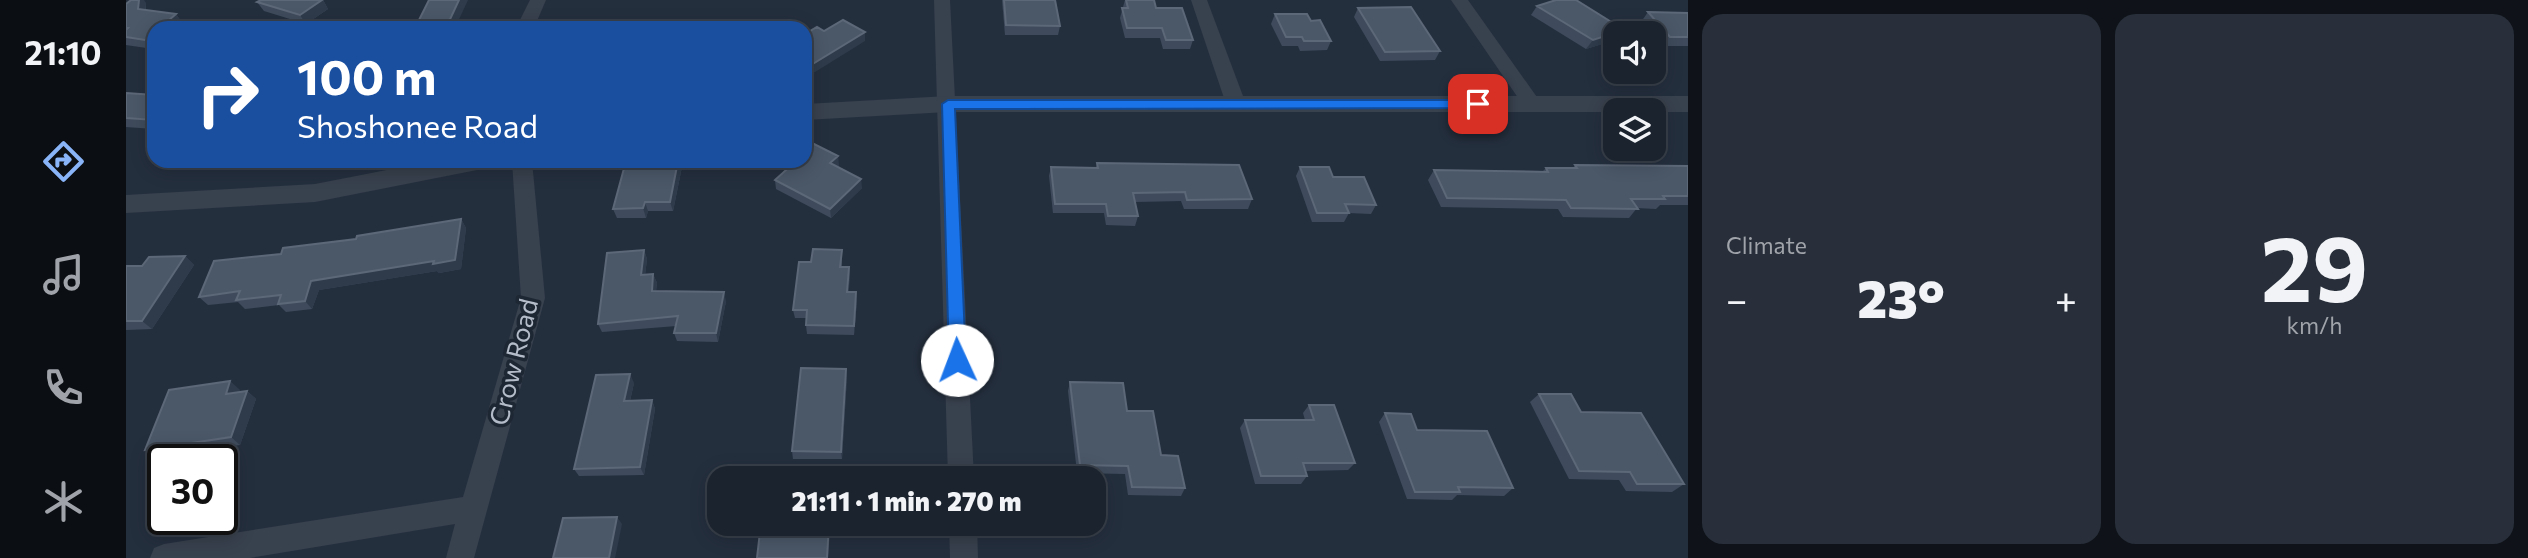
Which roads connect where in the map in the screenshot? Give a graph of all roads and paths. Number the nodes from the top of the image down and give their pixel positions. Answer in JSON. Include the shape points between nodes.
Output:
{"nodes":[{"id":1,"x":538,"y":0,"type":"edge"},
{"id":2,"x":942,"y":0,"type":"edge"},
{"id":3,"x":1199,"y":0,"type":"edge"},
{"id":4,"x":1459,"y":0,"type":"edge"},
{"id":5,"x":528,"y":21,"type":"edge"},
{"id":6,"x":948,"y":104,"type":"junction"},
{"id":7,"x":1236,"y":104,"type":"junction"},
{"id":8,"x":1532,"y":104,"type":"junction"},
{"id":9,"x":1688,"y":104,"type":"edge"},
{"id":10,"x":812,"y":111,"type":"edge"},
{"id":11,"x":440,"y":168,"type":"edge"},
{"id":12,"x":523,"y":168,"type":"edge"},
{"id":13,"x":126,"y":204,"type":"edge"},
{"id":14,"x":961,"y":466,"type":"edge"},
{"id":15,"x":476,"y":508,"type":"junction"},
{"id":16,"x":963,"y":536,"type":"edge"},
{"id":17,"x":164,"y":558,"type":"edge"},
{"id":18,"x":460,"y":558,"type":"edge"},
{"id":19,"x":964,"y":558,"type":"edge"}],
"edges":[{"from":1,"to":5,"type":"street"},
{"from":2,"to":6,"type":"street"},
{"from":3,"to":7,"type":"street"},
{"from":4,"to":8,"type":"street"},
{"from":6,"to":7,"type":"street"},
{"from":6,"to":10,"type":"street"},
{"from":6,"to":14,"type":"street"},
{"from":7,"to":8,"type":"street"},
{"from":8,"to":9,"type":"street"},
{"from":11,"to":13,"type":"street","via":[[314,192]]},
{"from":12,"to":15,"type":"street","name":"Crow Road","via":[[533,298]]},
{"from":15,"to":17,"type":"street"},
{"from":15,"to":18,"type":"street","name":"Crow Road"},
{"from":16,"to":19,"type":"street"}]}
